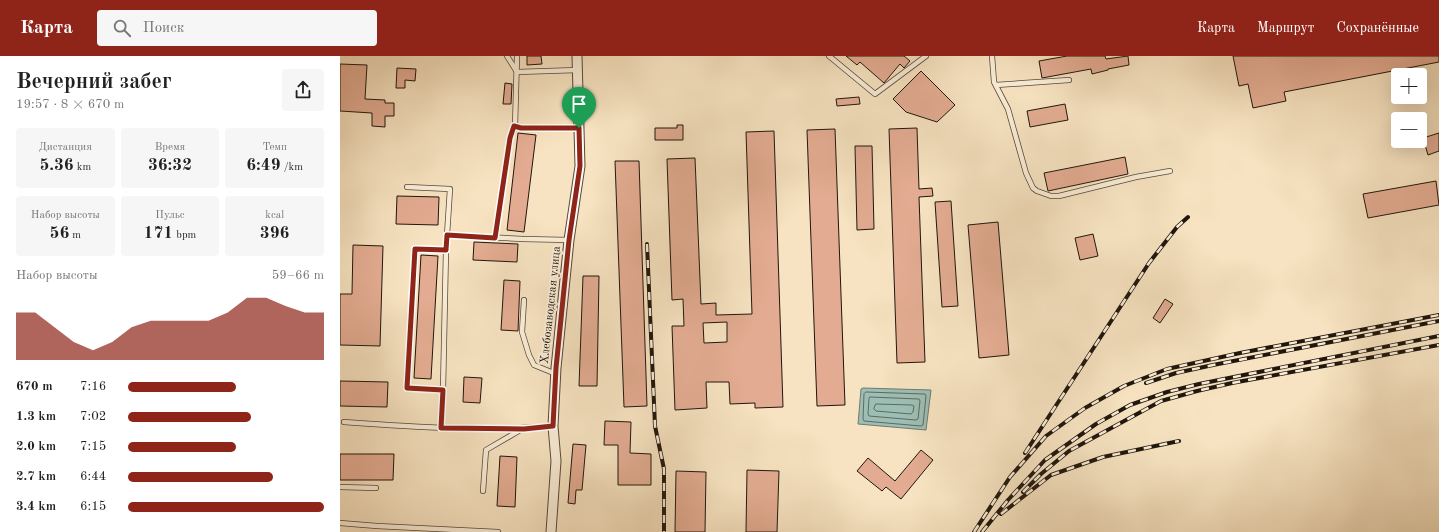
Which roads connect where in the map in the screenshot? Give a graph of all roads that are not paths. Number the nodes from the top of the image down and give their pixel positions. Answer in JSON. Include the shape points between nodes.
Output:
{"nodes":[{"id":1,"x":506,"y":56,"type":"edge"},
{"id":2,"x":517,"y":56,"type":"edge"},
{"id":3,"x":577,"y":56,"type":"edge"},
{"id":4,"x":830,"y":56,"type":"edge"},
{"id":5,"x":926,"y":56,"type":"edge"},
{"id":6,"x":992,"y":56,"type":"edge"},
{"id":7,"x":578,"y":70,"type":"junction"},
{"id":8,"x":517,"y":72,"type":"junction"},
{"id":9,"x":1069,"y":80,"type":"dead end"},
{"id":10,"x":996,"y":86,"type":"junction"},
{"id":11,"x":514,"y":126,"type":"junction"},
{"id":12,"x":579,"y":128,"type":"junction"},
{"id":13,"x":1170,"y":171,"type":"dead end"},
{"id":14,"x":407,"y":187,"type":"dead end"},
{"id":15,"x":447,"y":235,"type":"junction"},
{"id":16,"x":495,"y":238,"type":"junction"},
{"id":17,"x":569,"y":240,"type":"junction"},
{"id":18,"x":446,"y":250,"type":"junction"},
{"id":19,"x":524,"y":300,"type":"dead end"},
{"id":20,"x":556,"y":374,"type":"junction"},
{"id":21,"x":443,"y":390,"type":"junction"},
{"id":22,"x":344,"y":422,"type":"dead end"},
{"id":23,"x":553,"y":426,"type":"junction"},
{"id":24,"x":441,"y":428,"type":"junction"},
{"id":25,"x":524,"y":429,"type":"junction"},
{"id":26,"x":340,"y":487,"type":"edge"},
{"id":27,"x":376,"y":488,"type":"dead end"},
{"id":28,"x":483,"y":491,"type":"dead end"},
{"id":29,"x":340,"y":523,"type":"edge"},
{"id":30,"x":498,"y":532,"type":"edge"},
{"id":31,"x":551,"y":532,"type":"edge"}],
"edges":[{"from":1,"to":8,"type":"lane"},
{"from":2,"to":8,"type":"lane"},
{"from":3,"to":7,"type":"street","name":"Хлебозаводская улица"},
{"from":4,"to":5,"type":"lane","via":[[874,94]]},
{"from":6,"to":10,"type":"lane"},
{"from":7,"to":8,"type":"lane"},
{"from":7,"to":12,"type":"street","name":"Хлебозаводская улица"},
{"from":8,"to":11,"type":"lane"},
{"from":9,"to":10,"type":"lane"},
{"from":10,"to":13,"type":"lane","via":[[1008,109],[1026,173],[1037,191],[1059,196]]},
{"from":11,"to":12,"type":"lane"},
{"from":11,"to":16,"type":"lane"},
{"from":12,"to":17,"type":"street","name":"Хлебозаводская улица","via":[[580,166]]},
{"from":14,"to":15,"type":"lane","via":[[450,189]]},
{"from":15,"to":16,"type":"lane"},
{"from":15,"to":18,"type":"lane"},
{"from":16,"to":17,"type":"lane"},
{"from":17,"to":20,"type":"street","name":"Хлебозаводская улица"},
{"from":18,"to":21,"type":"lane"},
{"from":18,"to":21,"type":"lane","via":[[415,249],[407,388]]},
{"from":19,"to":20,"type":"lane","via":[[522,332],[529,354],[534,365]]},
{"from":20,"to":23,"type":"street","name":"Хлебозаводская улица"},
{"from":21,"to":24,"type":"lane"},
{"from":22,"to":24,"type":"lane"},
{"from":23,"to":25,"type":"lane"},
{"from":23,"to":31,"type":"street","name":"Хлебозаводская улица","via":[[556,461]]},
{"from":24,"to":25,"type":"lane"},
{"from":25,"to":28,"type":"lane","via":[[486,450]]},
{"from":26,"to":27,"type":"lane"},
{"from":29,"to":30,"type":"lane"}]}
